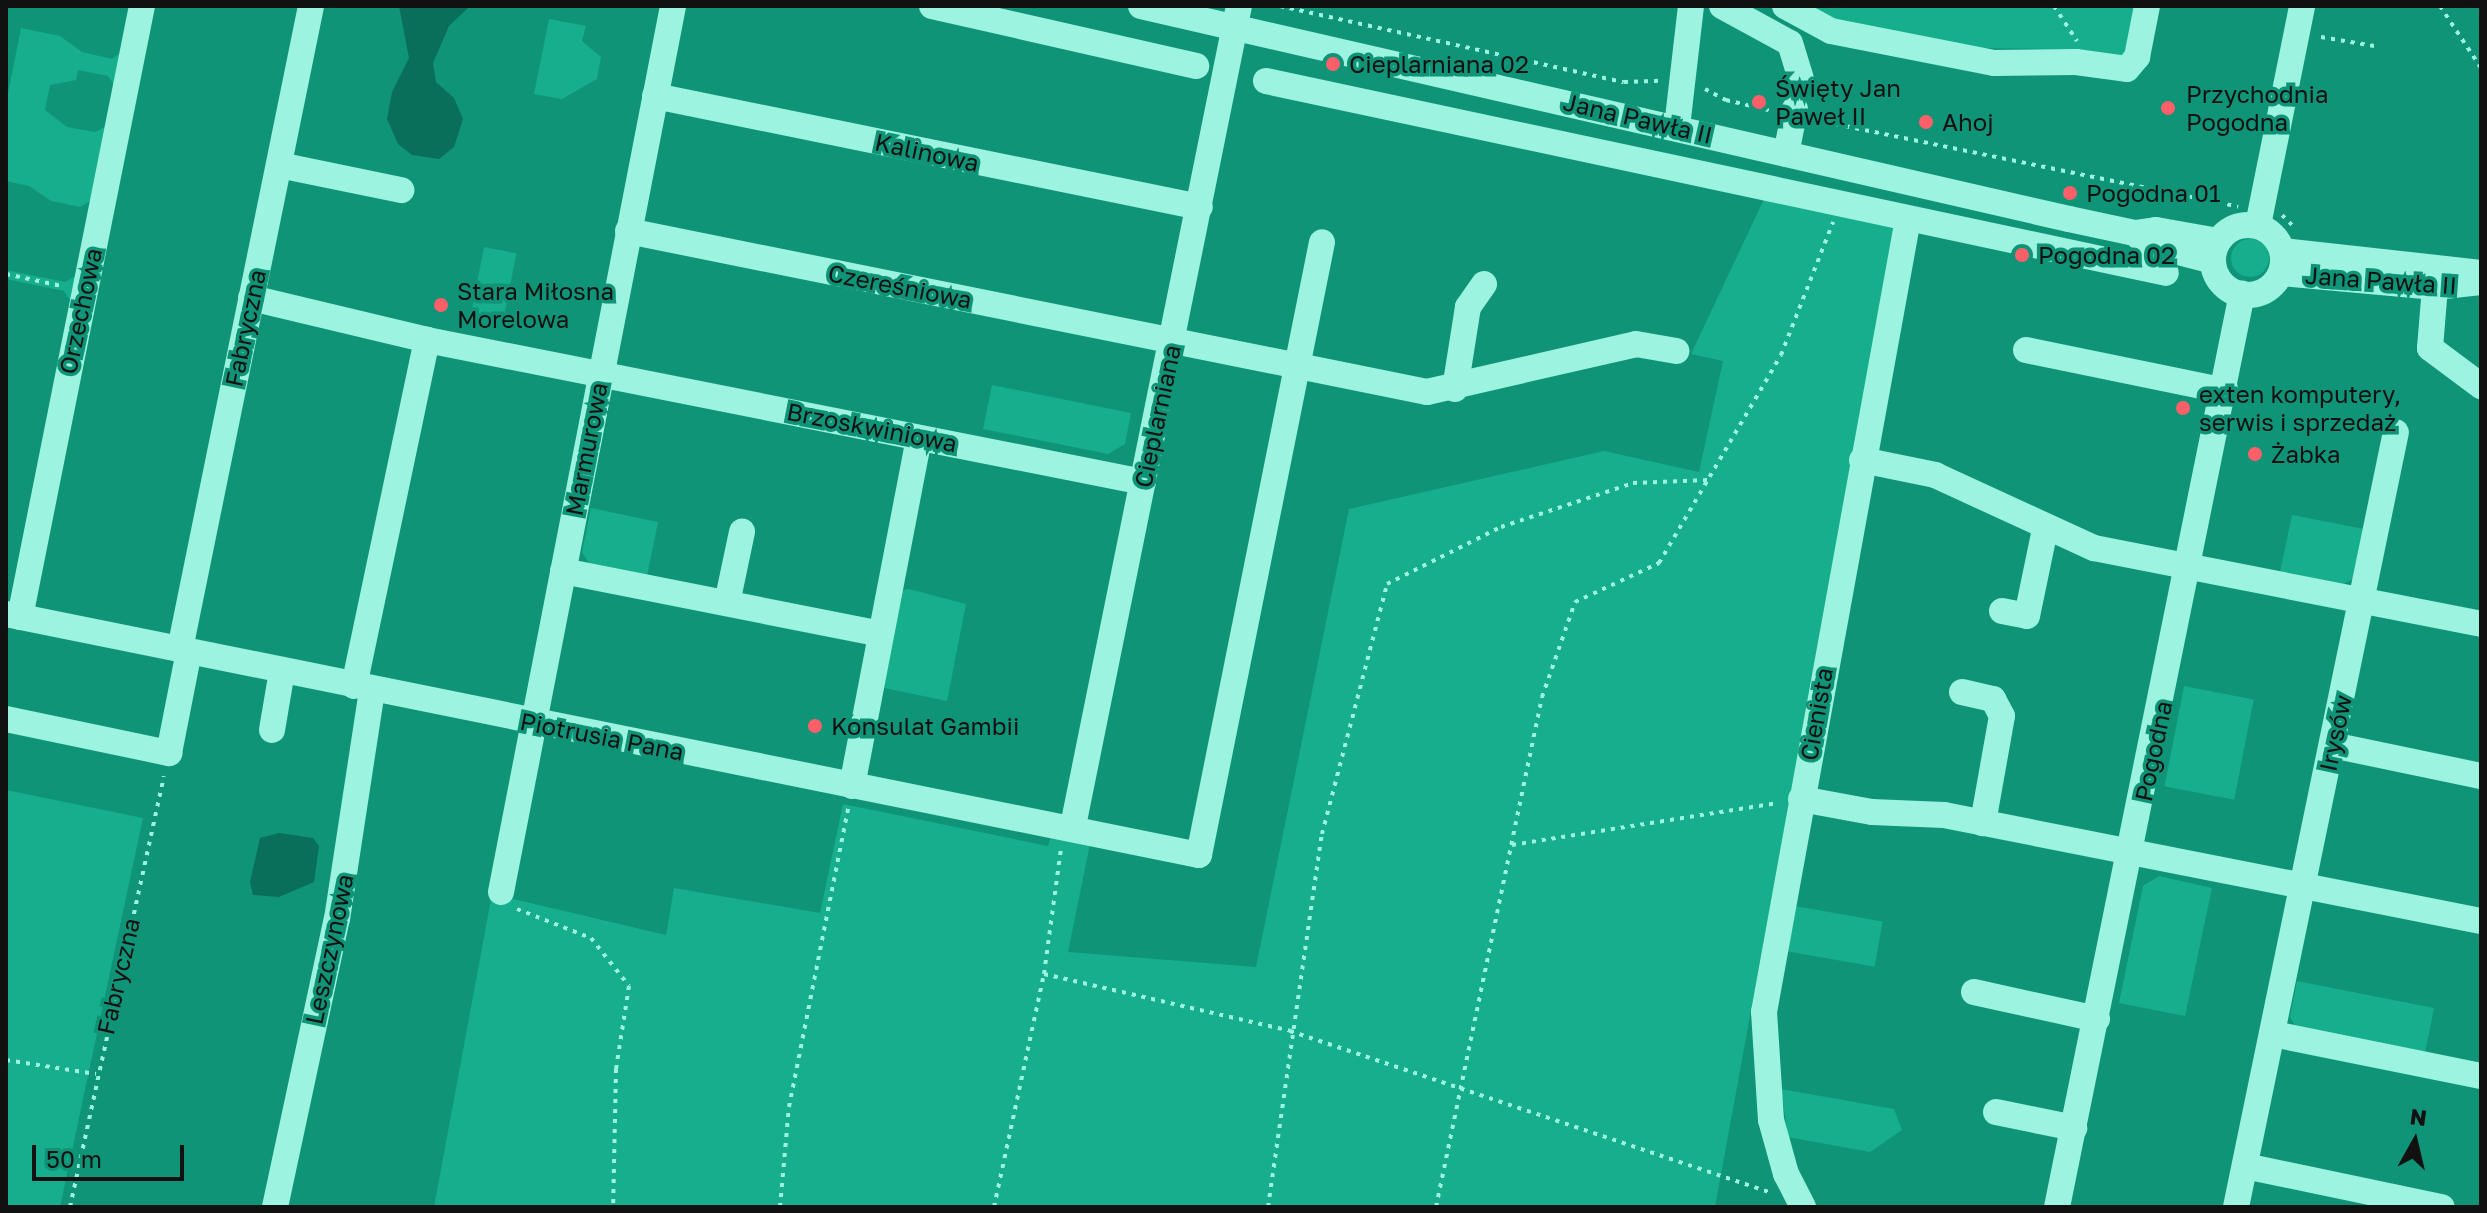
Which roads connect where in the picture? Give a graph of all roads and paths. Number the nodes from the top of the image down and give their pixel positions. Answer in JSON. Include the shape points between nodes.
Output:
{"nodes":[{"id":1,"x":142,"y":6,"type":"edge"},
{"id":2,"x":311,"y":6,"type":"edge"},
{"id":3,"x":673,"y":6,"type":"edge"},
{"id":4,"x":932,"y":6,"type":"edge"},
{"id":5,"x":1141,"y":6,"type":"edge"},
{"id":6,"x":1691,"y":6,"type":"edge"},
{"id":7,"x":1722,"y":6,"type":"edge"},
{"id":8,"x":1785,"y":6,"type":"edge"},
{"id":9,"x":2054,"y":6,"type":"edge"},
{"id":10,"x":2147,"y":6,"type":"edge"},
{"id":11,"x":2302,"y":6,"type":"edge"},
{"id":12,"x":2440,"y":6,"type":"edge"},
{"id":13,"x":958,"y":9,"type":"edge"},
{"id":14,"x":1237,"y":16,"type":"edge"},
{"id":15,"x":2321,"y":37,"type":"dead end"},
{"id":16,"x":2374,"y":46,"type":"dead end"},
{"id":17,"x":1196,"y":66,"type":"dead end"},
{"id":18,"x":2097,"y":66,"type":"junction"},
{"id":19,"x":2481,"y":68,"type":"edge"},
{"id":20,"x":1466,"y":77,"type":"junction"},
{"id":21,"x":1801,"y":78,"type":"dead end"},
{"id":22,"x":1266,"y":81,"type":"dead end"},
{"id":23,"x":655,"y":96,"type":"junction"},
{"id":24,"x":1795,"y":109,"type":"dead end"},
{"id":25,"x":1456,"y":122,"type":"junction"},
{"id":26,"x":1677,"y":127,"type":"junction"},
{"id":27,"x":1786,"y":154,"type":"junction"},
{"id":28,"x":279,"y":165,"type":"junction"},
{"id":29,"x":401,"y":190,"type":"dead end"},
{"id":30,"x":1840,"y":204,"type":"junction"},
{"id":31,"x":1200,"y":207,"type":"junction"},
{"id":32,"x":1908,"y":219,"type":"junction"},
{"id":33,"x":2258,"y":225,"type":"junction"},
{"id":34,"x":628,"y":231,"type":"junction"},
{"id":35,"x":1322,"y":242,"type":"dead end"},
{"id":36,"x":2216,"y":251,"type":"junction"},
{"id":37,"x":2282,"y":262,"type":"junction"},
{"id":38,"x":2166,"y":273,"type":"dead end"},
{"id":39,"x":2481,"y":273,"type":"edge"},
{"id":40,"x":6,"y":274,"type":"edge"},
{"id":41,"x":2481,"y":282,"type":"edge"},
{"id":42,"x":1484,"y":284,"type":"dead end"},
{"id":43,"x":2435,"y":287,"type":"junction"},
{"id":44,"x":84,"y":290,"type":"junction"},
{"id":45,"x":2242,"y":294,"type":"junction"},
{"id":46,"x":251,"y":298,"type":"junction"},
{"id":47,"x":427,"y":340,"type":"junction"},
{"id":48,"x":1172,"y":341,"type":"junction"},
{"id":49,"x":2026,"y":350,"type":"dead end"},
{"id":50,"x":1676,"y":351,"type":"dead end"},
{"id":51,"x":1298,"y":368,"type":"junction"},
{"id":52,"x":600,"y":373,"type":"junction"},
{"id":53,"x":2481,"y":386,"type":"edge"},
{"id":54,"x":1455,"y":389,"type":"junction"},
{"id":55,"x":2226,"y":391,"type":"junction"},
{"id":56,"x":2396,"y":432,"type":"dead end"},
{"id":57,"x":919,"y":438,"type":"junction"},
{"id":58,"x":1862,"y":460,"type":"junction"},
{"id":59,"x":1708,"y":480,"type":"junction"},
{"id":60,"x":1143,"y":482,"type":"junction"},
{"id":61,"x":2045,"y":529,"type":"junction"},
{"id":62,"x":742,"y":532,"type":"dead end"},
{"id":63,"x":2191,"y":567,"type":"junction"},
{"id":64,"x":563,"y":571,"type":"junction"},
{"id":65,"x":2363,"y":600,"type":"junction"},
{"id":66,"x":727,"y":603,"type":"junction"},
{"id":67,"x":2002,"y":611,"type":"dead end"},
{"id":68,"x":13,"y":615,"type":"edge"},
{"id":69,"x":2481,"y":624,"type":"edge"},
{"id":70,"x":880,"y":634,"type":"junction"},
{"id":71,"x":185,"y":650,"type":"junction"},
{"id":72,"x":282,"y":671,"type":"junction"},
{"id":73,"x":363,"y":688,"type":"junction"},
{"id":74,"x":1962,"y":692,"type":"dead end"},
{"id":75,"x":6,"y":719,"type":"edge"},
{"id":76,"x":533,"y":722,"type":"junction"},
{"id":77,"x":272,"y":730,"type":"dead end"},
{"id":78,"x":2332,"y":745,"type":"junction"},
{"id":79,"x":169,"y":753,"type":"junction"},
{"id":80,"x":2481,"y":776,"type":"edge"},
{"id":81,"x":852,"y":786,"type":"junction"},
{"id":82,"x":1801,"y":799,"type":"junction"},
{"id":83,"x":1983,"y":823,"type":"junction"},
{"id":84,"x":1069,"y":826,"type":"junction"},
{"id":85,"x":1512,"y":845,"type":"junction"},
{"id":86,"x":2132,"y":854,"type":"junction"},
{"id":87,"x":2303,"y":886,"type":"junction"},
{"id":88,"x":501,"y":892,"type":"joint"},
{"id":89,"x":2481,"y":921,"type":"edge"},
{"id":90,"x":1044,"y":974,"type":"junction"},
{"id":91,"x":1974,"y":992,"type":"dead end"},
{"id":92,"x":2097,"y":1019,"type":"junction"},
{"id":93,"x":1290,"y":1031,"type":"junction"},
{"id":94,"x":2273,"y":1034,"type":"junction"},
{"id":95,"x":6,"y":1060,"type":"edge"},
{"id":96,"x":96,"y":1074,"type":"junction"},
{"id":97,"x":2481,"y":1076,"type":"edge"},
{"id":98,"x":1465,"y":1086,"type":"junction"},
{"id":99,"x":1996,"y":1112,"type":"dead end"},
{"id":100,"x":2074,"y":1128,"type":"junction"},
{"id":101,"x":2245,"y":1166,"type":"junction"},
{"id":102,"x":1768,"y":1193,"type":"dead end"},
{"id":103,"x":70,"y":1207,"type":"edge"},
{"id":104,"x":275,"y":1207,"type":"edge"},
{"id":105,"x":613,"y":1207,"type":"edge"},
{"id":106,"x":780,"y":1207,"type":"edge"},
{"id":107,"x":994,"y":1207,"type":"edge"},
{"id":108,"x":1268,"y":1207,"type":"edge"},
{"id":109,"x":1436,"y":1207,"type":"edge"},
{"id":110,"x":1803,"y":1207,"type":"edge"},
{"id":111,"x":2057,"y":1207,"type":"edge"},
{"id":112,"x":2236,"y":1207,"type":"edge"},
{"id":113,"x":2442,"y":1207,"type":"edge"}],
"edges":[{"from":1,"to":44,"type":"street","name":"Orzechowa"},
{"from":2,"to":28,"type":"street","name":"Fabryczna"},
{"from":3,"to":23,"type":"street","name":"Marmurowa"},
{"from":4,"to":13,"type":"street"},
{"from":5,"to":14,"type":"street","name":"Jana Pawła II"},
{"from":6,"to":26,"type":"street"},
{"from":7,"to":21,"type":"street","via":[[1790,43]]},
{"from":8,"to":18,"type":"street","via":[[1814,25],[1858,37],[1994,63]]},
{"from":9,"to":18,"type":"path"},
{"from":10,"to":18,"type":"street","via":[[2132,64],[2127,69]]},
{"from":11,"to":33,"type":"street"},
{"from":12,"to":19,"type":"path"},
{"from":13,"to":17,"type":"street"},
{"from":14,"to":20,"type":"street","name":"Jana Pawła II"},
{"from":14,"to":31,"type":"street","name":"Cieplarniana"},
{"from":15,"to":16,"type":"path"},
{"from":20,"to":25,"type":"street"},
{"from":20,"to":26,"type":"street","name":"Jana Pawła II"},
{"from":22,"to":25,"type":"street"},
{"from":23,"to":31,"type":"street","name":"Kalinowa"},
{"from":23,"to":34,"type":"street","name":"Marmurowa"},
{"from":24,"to":27,"type":"street"},
{"from":25,"to":30,"type":"street"},
{"from":26,"to":27,"type":"street","name":"Jana Pawła II"},
{"from":27,"to":36,"type":"street","name":"Jana Pawła II","via":[[2135,233],[2151,245]]},
{"from":28,"to":29,"type":"street"},
{"from":28,"to":46,"type":"street","name":"Fabryczna"},
{"from":30,"to":32,"type":"street"},
{"from":30,"to":59,"type":"path","via":[[1781,355]]},
{"from":31,"to":48,"type":"street","name":"Cieplarniana"},
{"from":32,"to":38,"type":"street"},
{"from":32,"to":58,"type":"street","name":"Cienista"},
{"from":33,"to":36,"type":"street","via":[[2236,226]]},
{"from":33,"to":37,"type":"street","via":[[2274,235]]},
{"from":34,"to":48,"type":"street","name":"Czereśniowa"},
{"from":34,"to":52,"type":"street","name":"Marmurowa"},
{"from":35,"to":51,"type":"street"},
{"from":36,"to":45,"type":"street","via":[[2219,279]]},
{"from":37,"to":39,"type":"street","name":"Jana Pawła II"},
{"from":37,"to":43,"type":"street","name":"Jana Pawła II"},
{"from":37,"to":45,"type":"street","via":[[2269,288]]},
{"from":40,"to":44,"type":"path"},
{"from":41,"to":43,"type":"street","name":"Jana Pawła II"},
{"from":42,"to":54,"type":"street","via":[[1468,307]]},
{"from":43,"to":53,"type":"street","via":[[2430,348]]},
{"from":44,"to":68,"type":"street","name":"Orzechowa"},
{"from":45,"to":55,"type":"street","name":"Pogodna"},
{"from":46,"to":47,"type":"street","name":"Brzoskwiniowa"},
{"from":46,"to":71,"type":"street","name":"Fabryczna"},
{"from":47,"to":52,"type":"street","name":"Brzoskwiniowa"},
{"from":47,"to":73,"type":"street","name":"Leszczynowa"},
{"from":48,"to":51,"type":"street","name":"Czereśniowa"},
{"from":48,"to":60,"type":"street","name":"Cieplarniana"},
{"from":49,"to":55,"type":"street"},
{"from":50,"to":54,"type":"street","name":"Czereśniowa","via":[[1636,344]]},
{"from":51,"to":54,"type":"street","name":"Czereśniowa","via":[[1427,392]]},
{"from":51,"to":84,"type":"street","name":"Piotrusia Pana","via":[[1199,855]]},
{"from":52,"to":57,"type":"street","name":"Brzoskwiniowa"},
{"from":52,"to":64,"type":"street","name":"Marmurowa"},
{"from":55,"to":63,"type":"street","name":"Pogodna"},
{"from":56,"to":65,"type":"street","name":"Irysów"},
{"from":57,"to":60,"type":"street","name":"Brzoskwiniowa"},
{"from":57,"to":70,"type":"street"},
{"from":58,"to":61,"type":"street","via":[[1935,475]]},
{"from":58,"to":82,"type":"street","name":"Cienista"},
{"from":59,"to":85,"type":"path","via":[[1659,563],[1575,602],[1542,697]]},
{"from":59,"to":93,"type":"path","via":[[1619,488],[1501,527],[1387,584],[1322,834]]},
{"from":60,"to":84,"type":"street","name":"Cieplarniana"},
{"from":61,"to":63,"type":"street","via":[[2094,548]]},
{"from":61,"to":67,"type":"street","via":[[2027,616]]},
{"from":62,"to":66,"type":"street"},
{"from":63,"to":65,"type":"street"},
{"from":63,"to":86,"type":"street","name":"Pogodna"},
{"from":64,"to":66,"type":"street"},
{"from":64,"to":76,"type":"street","name":"Marmurowa"},
{"from":65,"to":69,"type":"street"},
{"from":65,"to":78,"type":"street","name":"Irysów"},
{"from":66,"to":70,"type":"street"},
{"from":68,"to":71,"type":"street","name":"Piotrusia Pana"},
{"from":70,"to":81,"type":"street"},
{"from":71,"to":72,"type":"street","name":"Piotrusia Pana"},
{"from":71,"to":79,"type":"street","name":"Fabryczna"},
{"from":72,"to":73,"type":"street","name":"Piotrusia Pana"},
{"from":72,"to":77,"type":"street"},
{"from":73,"to":76,"type":"street","name":"Piotrusia Pana"},
{"from":73,"to":104,"type":"street","name":"Leszczynowa","via":[[337,919]]},
{"from":74,"to":83,"type":"street","via":[[1993,699],[2002,716]]},
{"from":75,"to":79,"type":"street"},
{"from":76,"to":81,"type":"street","name":"Piotrusia Pana"},
{"from":76,"to":88,"type":"street","name":"Marmurowa"},
{"from":78,"to":80,"type":"street"},
{"from":78,"to":87,"type":"street","name":"Irysów"},
{"from":79,"to":96,"type":"path","name":"Fabryczna"},
{"from":81,"to":84,"type":"street","name":"Piotrusia Pana"},
{"from":81,"to":106,"type":"path","via":[[789,1107]]},
{"from":82,"to":83,"type":"street"},
{"from":82,"to":85,"type":"path"},
{"from":82,"to":110,"type":"street","name":"Cienista","via":[[1763,1047],[1771,1120],[1786,1174]]},
{"from":83,"to":86,"type":"street"},
{"from":84,"to":90,"type":"path"},
{"from":85,"to":98,"type":"path","via":[[1484,958]]},
{"from":86,"to":87,"type":"street"},
{"from":86,"to":92,"type":"street","name":"Pogodna"},
{"from":87,"to":89,"type":"street"},
{"from":87,"to":94,"type":"street","name":"Irysów"},
{"from":88,"to":105,"type":"path","via":[[517,909],[591,938],[629,986],[616,1069]]},
{"from":90,"to":93,"type":"path"},
{"from":90,"to":107,"type":"path"},
{"from":91,"to":92,"type":"street"},
{"from":92,"to":100,"type":"street","name":"Pogodna"},
{"from":93,"to":98,"type":"path"},
{"from":93,"to":108,"type":"path"},
{"from":94,"to":97,"type":"street"},
{"from":94,"to":101,"type":"street","name":"Irysów"},
{"from":95,"to":96,"type":"path"},
{"from":96,"to":103,"type":"path","name":"Fabryczna"},
{"from":98,"to":102,"type":"path"},
{"from":98,"to":109,"type":"path"},
{"from":99,"to":100,"type":"street"},
{"from":100,"to":111,"type":"street","name":"Pogodna"},
{"from":101,"to":112,"type":"street","name":"Irysów"},
{"from":101,"to":113,"type":"street"}]}
